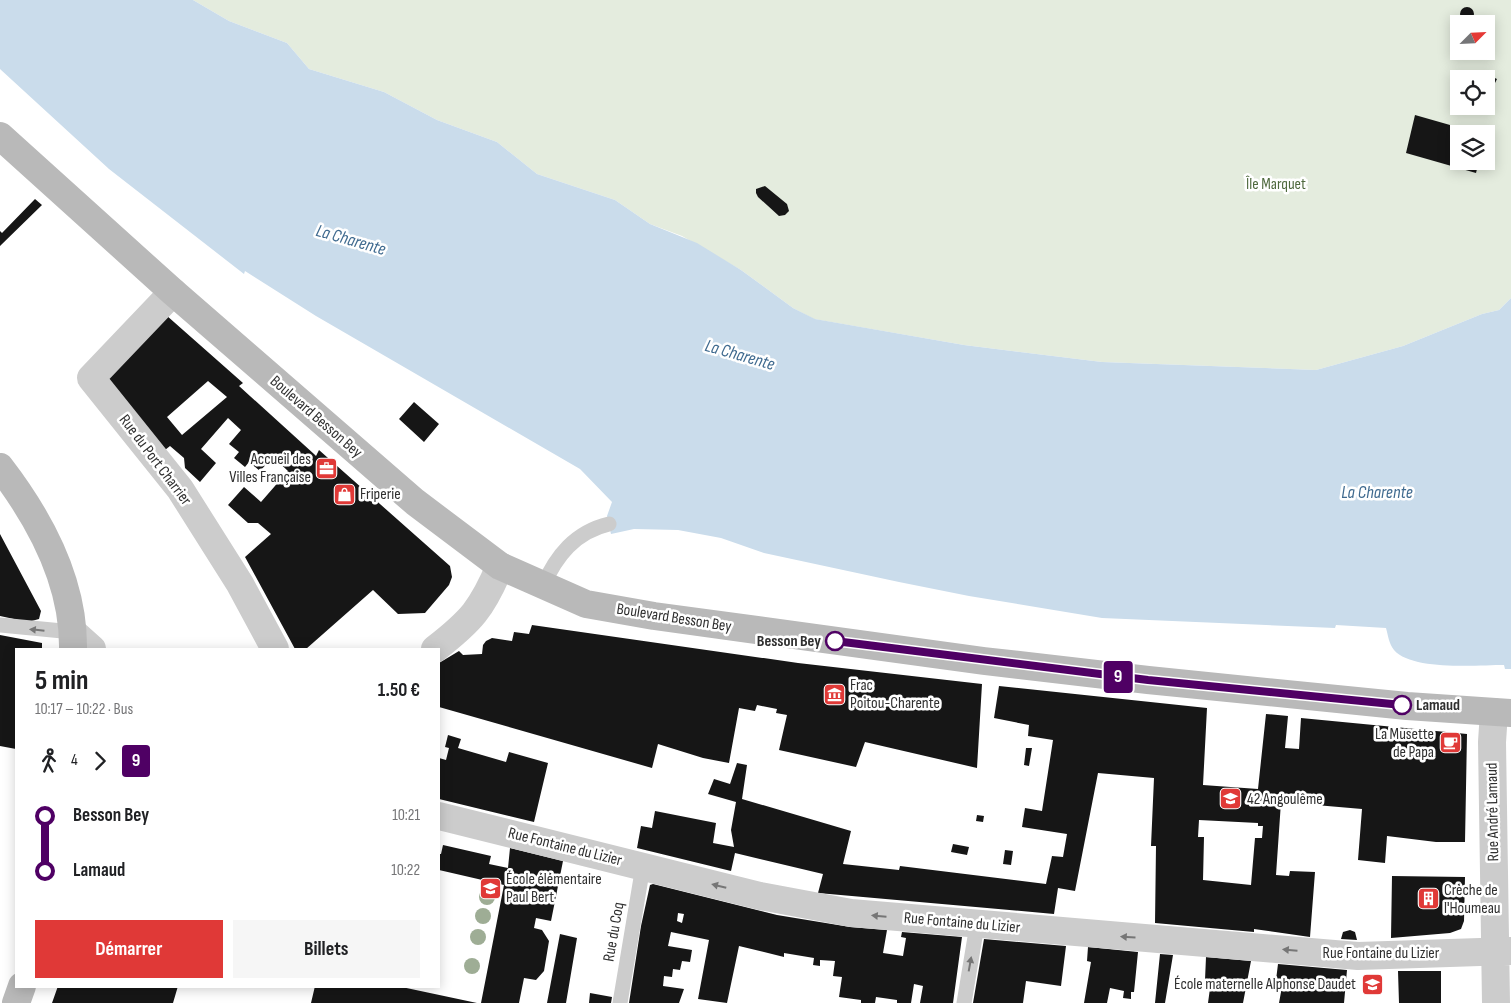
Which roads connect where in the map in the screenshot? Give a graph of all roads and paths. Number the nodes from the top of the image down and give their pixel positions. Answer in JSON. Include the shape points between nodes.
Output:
{"nodes":[{"id":1,"x":0,"y":136,"type":"edge"},
{"id":2,"x":173,"y":292,"type":"junction"},
{"id":3,"x":0,"y":467,"type":"edge"},
{"id":4,"x":609,"y":524,"type":"dead end"},
{"id":5,"x":500,"y":566,"type":"junction"},
{"id":6,"x":543,"y":586,"type":"junction"},
{"id":7,"x":0,"y":625,"type":"edge"},
{"id":8,"x":79,"y":643,"type":"edge"},
{"id":9,"x":273,"y":648,"type":"edge"},
{"id":10,"x":436,"y":648,"type":"edge"},
{"id":11,"x":1503,"y":713,"type":"edge"},
{"id":12,"x":440,"y":816,"type":"edge"},
{"id":13,"x":643,"y":866,"type":"junction"},
{"id":14,"x":977,"y":925,"type":"junction"},
{"id":15,"x":1503,"y":951,"type":"edge"},
{"id":16,"x":21,"y":988,"type":"edge"},
{"id":17,"x":16,"y":1003,"type":"edge"},
{"id":18,"x":620,"y":1003,"type":"edge"},
{"id":19,"x":964,"y":1003,"type":"edge"},
{"id":20,"x":1496,"y":1003,"type":"edge"}],
"edges":[{"from":1,"to":2,"type":"main road","name":"Boulevard Besson Bey"},
{"from":2,"to":5,"type":"main road","name":"Boulevard Besson Bey","via":[[415,502]]},
{"from":2,"to":9,"type":"street","name":"Rue du Port Charrier","via":[[91,378],[180,489],[240,584]]},
{"from":3,"to":8,"type":"main road","via":[[44,534],[57,562]]},
{"from":4,"to":6,"type":"lane","via":[[576,538],[551,567]]},
{"from":5,"to":6,"type":"main road","name":"Boulevard Besson Bey"},
{"from":5,"to":10,"type":"street","via":[[486,598],[466,624]]},
{"from":6,"to":11,"type":"main road","name":"Boulevard Besson Bey","via":[[586,604],[654,616],[984,661],[1407,706]]},
{"from":8,"to":7,"type":"lane","one_way":true},
{"from":11,"to":15,"type":"street","name":"Rue André Lamaud","via":[[1492,742]]},
{"from":12,"to":13,"type":"street","name":"Rue Fontaine du Lizier"},
{"from":14,"to":13,"type":"street","name":"Rue Fontaine du Lizier","one_way":true,"via":[[851,913],[760,896]]},
{"from":13,"to":18,"type":"lane","name":"Rue du Coq"},
{"from":15,"to":14,"type":"street","name":"Rue Fontaine du Lizier","one_way":true,"via":[[1358,956]]},
{"from":19,"to":14,"type":"lane","one_way":true},
{"from":15,"to":20,"type":"street","name":"Rue André Lamaud"},
{"from":16,"to":17,"type":"main road"}]}
